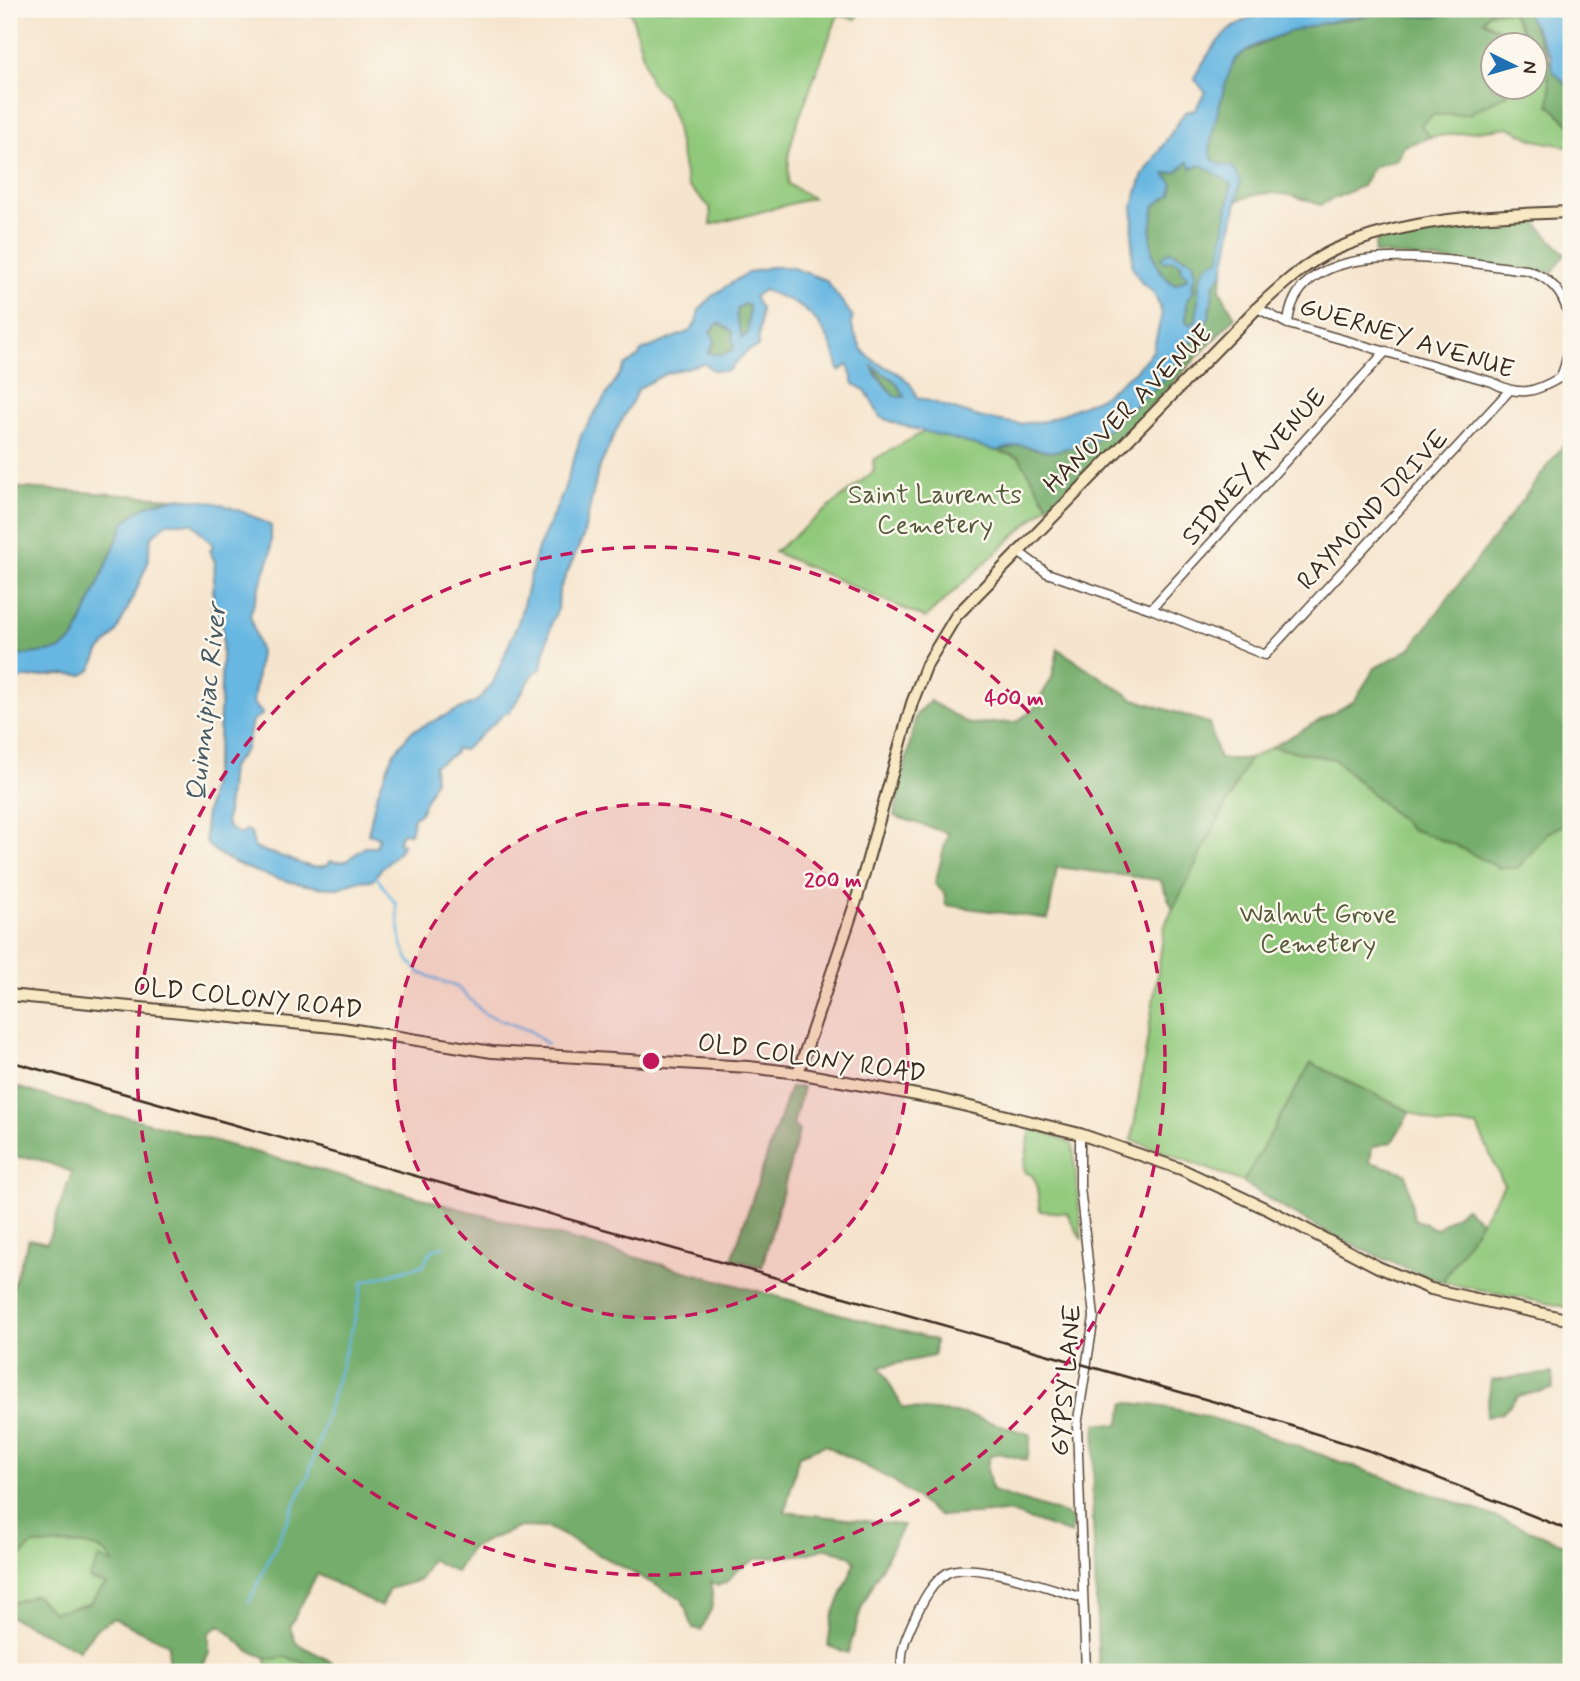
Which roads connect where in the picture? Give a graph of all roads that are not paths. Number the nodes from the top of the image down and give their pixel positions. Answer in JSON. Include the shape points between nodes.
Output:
{"nodes":[{"id":1,"x":1571,"y":212,"type":"edge"},
{"id":2,"x":1258,"y":308,"type":"junction"},
{"id":3,"x":1288,"y":324,"type":"junction"},
{"id":4,"x":1386,"y":351,"type":"junction"},
{"id":5,"x":1570,"y":354,"type":"edge"},
{"id":6,"x":1509,"y":391,"type":"junction"},
{"id":7,"x":1017,"y":551,"type":"junction"},
{"id":8,"x":1151,"y":609,"type":"junction"},
{"id":9,"x":9,"y":995,"type":"edge"},
{"id":10,"x":798,"y":1073,"type":"junction"},
{"id":11,"x":1080,"y":1134,"type":"junction"},
{"id":12,"x":1571,"y":1320,"type":"edge"},
{"id":13,"x":1083,"y":1598,"type":"junction"},
{"id":14,"x":902,"y":1672,"type":"edge"},
{"id":15,"x":1086,"y":1672,"type":"edge"}],
"edges":[{"from":1,"to":2,"type":"main road","name":"HANOVER AVENUE","via":[[1435,221],[1390,229],[1332,251],[1286,282]]},
{"from":2,"to":3,"type":"street","name":"GUERNEY AVENUE"},
{"from":2,"to":7,"type":"main road","name":"HANOVER AVENUE"},
{"from":3,"to":4,"type":"street","name":"GUERNEY AVENUE"},
{"from":3,"to":5,"type":"street","via":[[1290,308],[1309,281],[1353,260],[1378,257],[1527,270],[1545,276],[1559,290],[1570,318]]},
{"from":4,"to":6,"type":"street","name":"GUERNEY AVENUE"},
{"from":4,"to":8,"type":"street","name":"SIDNEY AVENUE"},
{"from":5,"to":6,"type":"street","name":"GUERNEY AVENUE","via":[[1561,377],[1526,394]]},
{"from":6,"to":8,"type":"street","name":"RAYMOND DRIVE","via":[[1265,655]]},
{"from":7,"to":8,"type":"street","via":[[1047,573]]},
{"from":7,"to":10,"type":"main road","name":"HANOVER AVENUE","via":[[956,616],[927,664],[907,716],[857,898]]},
{"from":9,"to":10,"type":"main road","name":"OLD COLONY ROAD","via":[[343,1028],[492,1052],[678,1061]]},
{"from":10,"to":11,"type":"main road","name":"OLD COLONY ROAD","via":[[979,1107]]},
{"from":11,"to":12,"type":"main road","name":"OLD COLONY ROAD","via":[[1213,1183],[1406,1279],[1460,1297]]},
{"from":11,"to":13,"type":"street","name":"GYPSY LANE","via":[[1080,1187],[1094,1296],[1077,1426]]},
{"from":13,"to":14,"type":"street","via":[[966,1568],[948,1572],[925,1597],[904,1640]]},
{"from":13,"to":15,"type":"street","name":"GYPSY LANE"}]}
